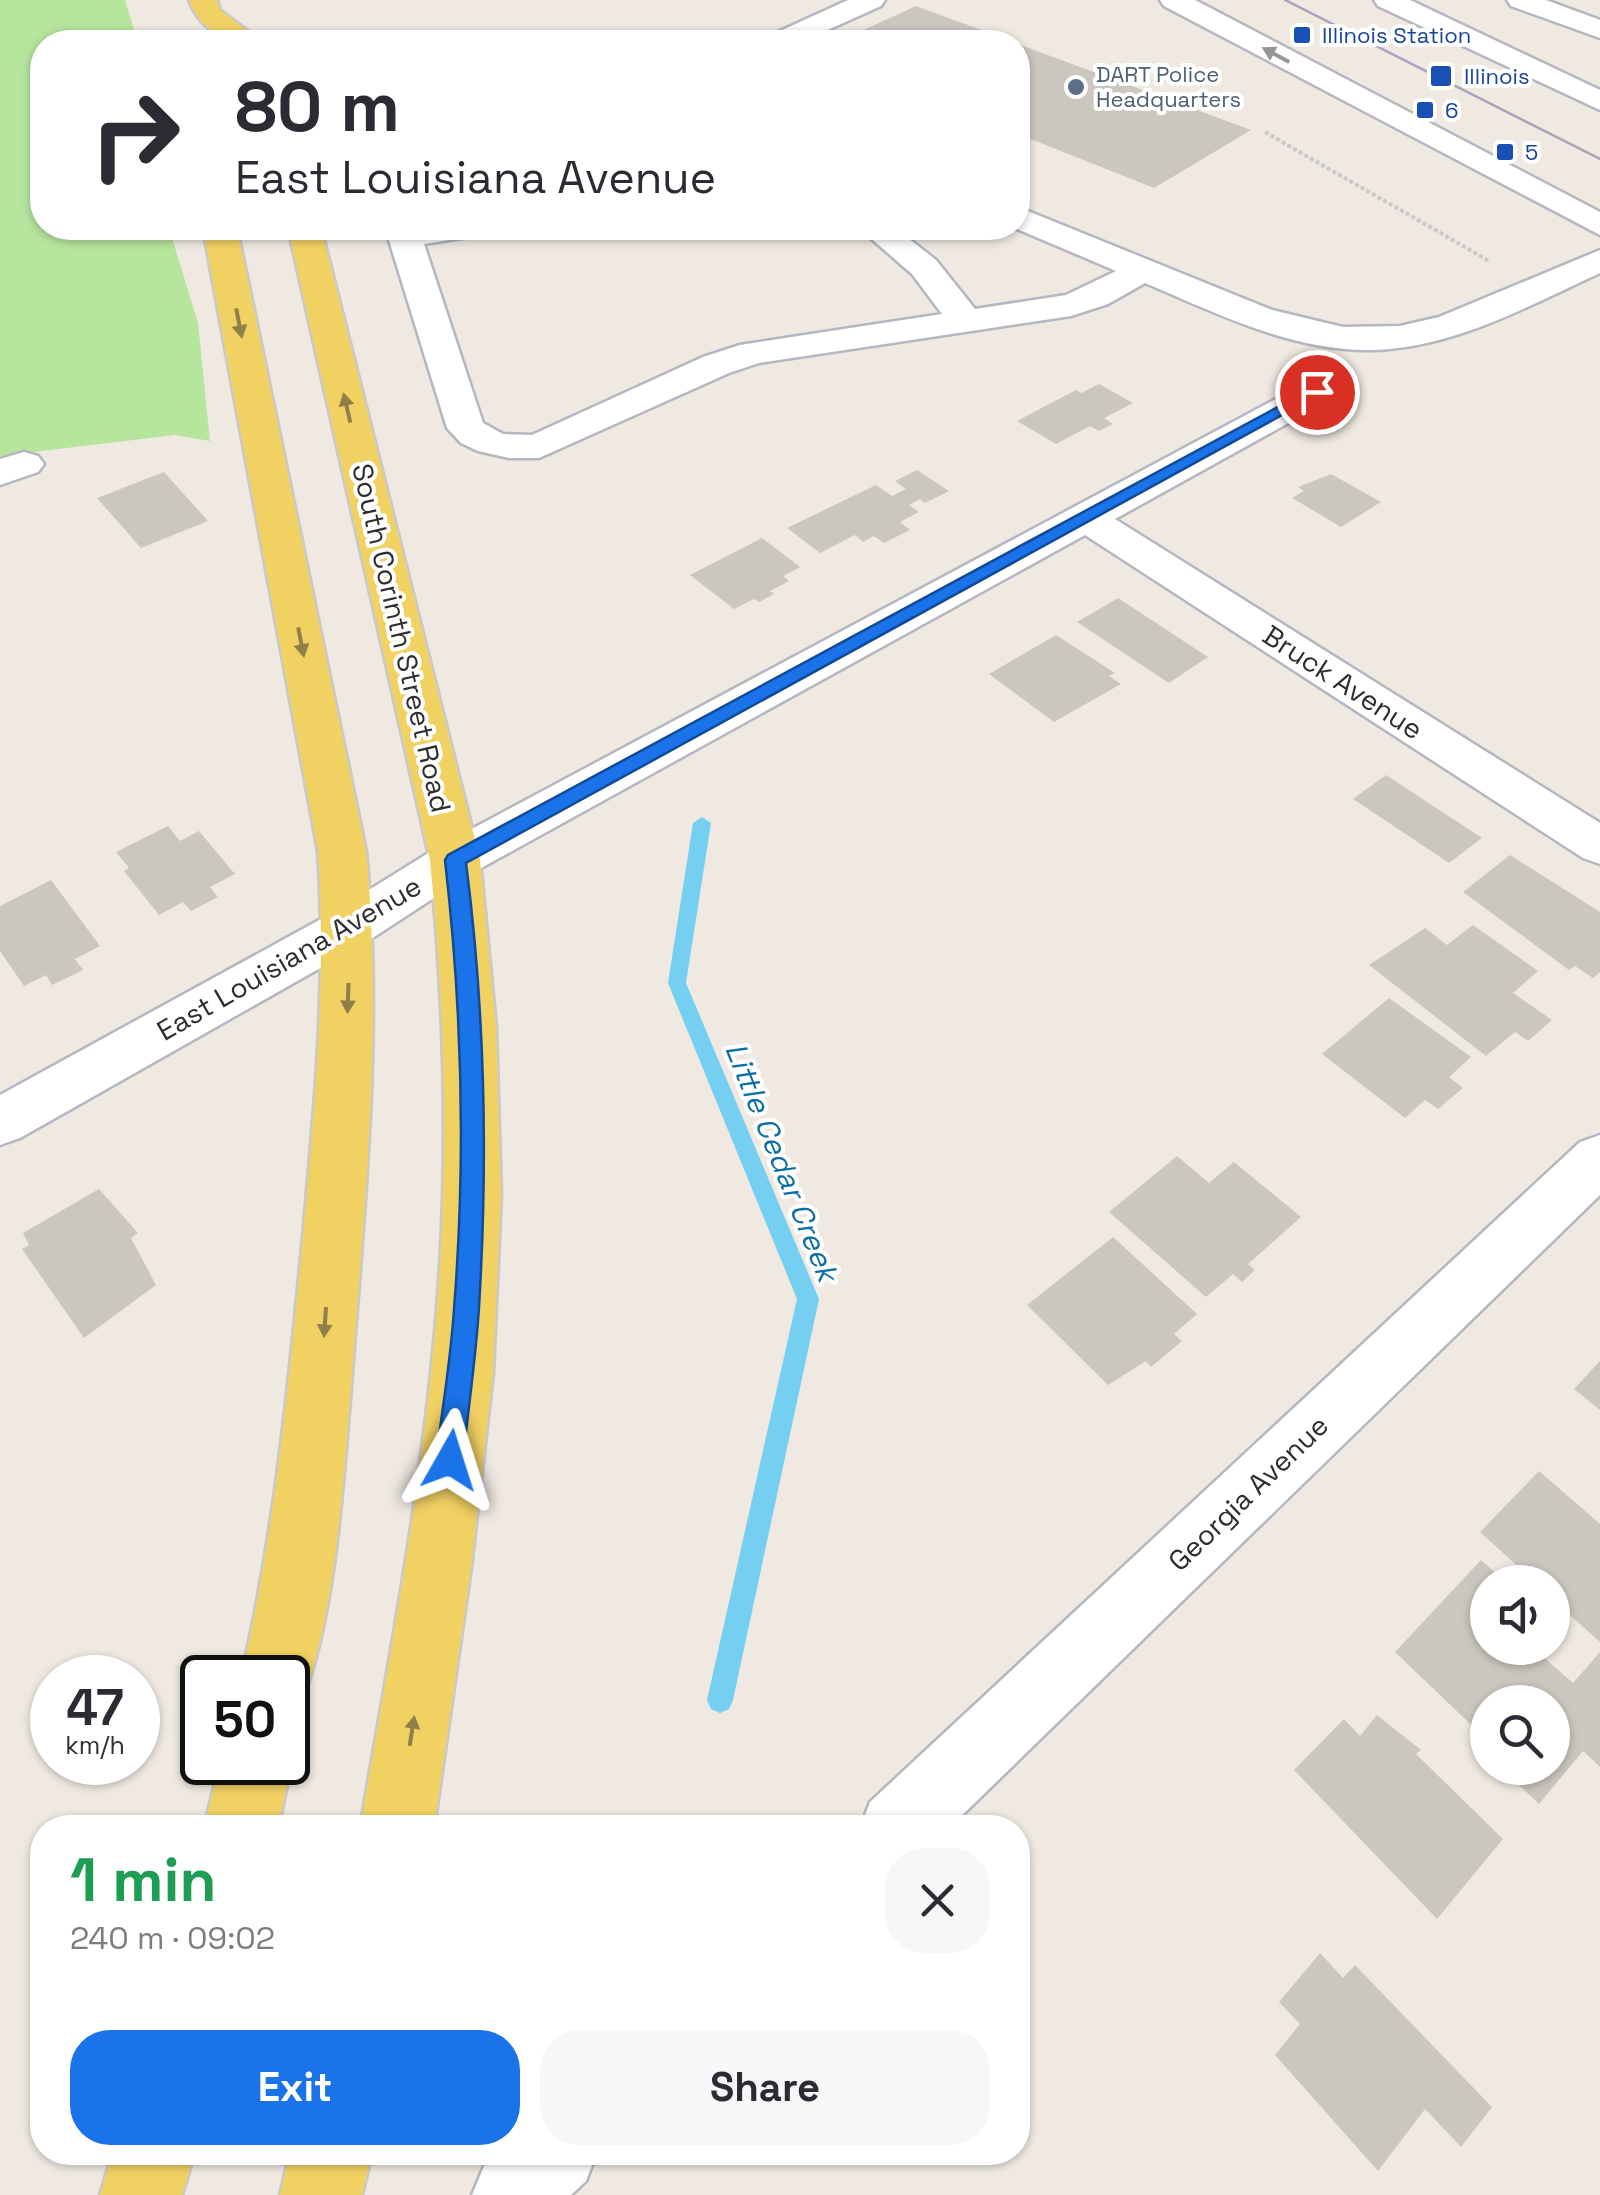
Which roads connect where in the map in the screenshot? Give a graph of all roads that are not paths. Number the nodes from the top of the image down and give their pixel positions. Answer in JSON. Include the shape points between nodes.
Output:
{"nodes":[{"id":1,"x":202,"y":0,"type":"edge"},
{"id":2,"x":240,"y":0,"type":"edge"},
{"id":3,"x":871,"y":0,"type":"edge"},
{"id":4,"x":1174,"y":0,"type":"edge"},
{"id":5,"x":1388,"y":0,"type":"edge"},
{"id":6,"x":1522,"y":0,"type":"edge"},
{"id":7,"x":1596,"y":20,"type":"edge"},
{"id":8,"x":232,"y":30,"type":"edge"},
{"id":9,"x":247,"y":30,"type":"edge"},
{"id":10,"x":805,"y":30,"type":"edge"},
{"id":11,"x":1600,"y":102,"type":"edge"},
{"id":12,"x":1030,"y":222,"type":"edge"},
{"id":13,"x":1600,"y":224,"type":"edge"},
{"id":14,"x":222,"y":240,"type":"edge"},
{"id":15,"x":307,"y":240,"type":"edge"},
{"id":16,"x":406,"y":240,"type":"edge"},
{"id":17,"x":890,"y":240,"type":"edge"},
{"id":18,"x":1600,"y":260,"type":"edge"},
{"id":19,"x":1143,"y":270,"type":"junction"},
{"id":20,"x":966,"y":321,"type":"junction"},
{"id":21,"x":1317,"y":392,"type":"dead end"},
{"id":22,"x":1086,"y":518,"type":"junction"},
{"id":23,"x":1600,"y":846,"type":"edge"},
{"id":24,"x":455,"y":860,"type":"junction"},
{"id":25,"x":350,"y":927,"type":"junction"},
{"id":26,"x":0,"y":1122,"type":"edge"},
{"id":27,"x":1600,"y":1159,"type":"edge"},
{"id":28,"x":280,"y":1655,"type":"edge"},
{"id":29,"x":251,"y":1785,"type":"edge"},
{"id":30,"x":244,"y":1815,"type":"edge"},
{"id":31,"x":399,"y":1815,"type":"edge"},
{"id":32,"x":910,"y":1815,"type":"edge"},
{"id":33,"x":150,"y":2165,"type":"edge"},
{"id":34,"x":328,"y":2165,"type":"edge"},
{"id":35,"x":544,"y":2165,"type":"edge"},
{"id":36,"x":141,"y":2195,"type":"edge"},
{"id":37,"x":321,"y":2195,"type":"edge"},
{"id":38,"x":513,"y":2195,"type":"edge"}],
"edges":[{"from":1,"to":8,"type":"main road","via":[[208,14]]},
{"from":2,"to":9,"type":"main road"},
{"from":3,"to":10,"type":"street"},
{"from":13,"to":4,"type":"street","one_way":true},
{"from":5,"to":11,"type":"street"},
{"from":6,"to":7,"type":"street"},
{"from":12,"to":19,"type":"street"},
{"from":14,"to":25,"type":"main road","one_way":true,"via":[[342,851]]},
{"from":24,"to":15,"type":"main road","name":"South Corinth Street Road","one_way":true},
{"from":16,"to":20,"type":"street","via":[[466,428],[482,442],[539,446],[753,354]]},
{"from":17,"to":20,"type":"street","via":[[924,267]]},
{"from":18,"to":19,"type":"street","via":[[1446,327],[1357,340],[1289,328]]},
{"from":19,"to":20,"type":"street","via":[[1071,305]]},
{"from":21,"to":22,"type":"street","name":"East Louisiana Avenue"},
{"from":22,"to":23,"type":"street","name":"Bruck Avenue"},
{"from":22,"to":24,"type":"street","name":"East Louisiana Avenue"},
{"from":24,"to":25,"type":"street","name":"East Louisiana Avenue"},
{"from":31,"to":24,"type":"main road","name":"South Corinth Street Road","one_way":true,"via":[[467,1308],[472,1083],[468,964]]},
{"from":25,"to":26,"type":"street","name":"East Louisiana Avenue"},
{"from":25,"to":28,"type":"main road","one_way":true,"via":[[314,1468]]},
{"from":27,"to":32,"type":"street","name":"Georgia Avenue"},
{"from":29,"to":30,"type":"main road"},
{"from":33,"to":36,"type":"main road"},
{"from":34,"to":37,"type":"main road"},
{"from":35,"to":38,"type":"street"}]}
